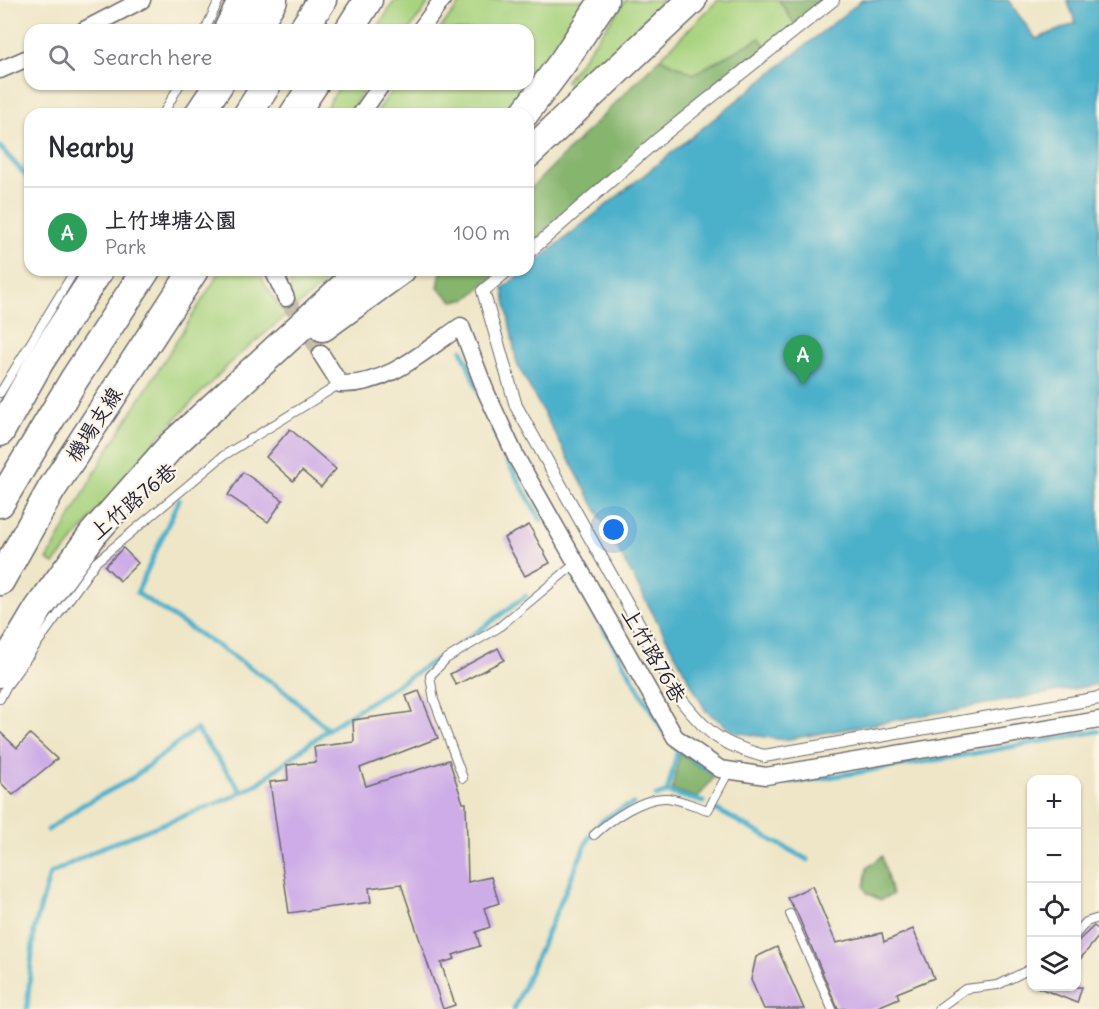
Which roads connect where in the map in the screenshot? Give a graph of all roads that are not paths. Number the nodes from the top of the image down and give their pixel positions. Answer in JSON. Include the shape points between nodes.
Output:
{"nodes":[{"id":1,"x":142,"y":0,"type":"edge"},
{"id":2,"x":219,"y":0,"type":"edge"},
{"id":3,"x":243,"y":0,"type":"edge"},
{"id":4,"x":273,"y":0,"type":"edge"},
{"id":5,"x":322,"y":0,"type":"edge"},
{"id":6,"x":368,"y":0,"type":"edge"},
{"id":7,"x":442,"y":0,"type":"edge"},
{"id":8,"x":685,"y":0,"type":"edge"},
{"id":9,"x":692,"y":0,"type":"edge"},
{"id":10,"x":833,"y":0,"type":"edge"},
{"id":11,"x":599,"y":6,"type":"edge"},
{"id":12,"x":96,"y":24,"type":"edge"},
{"id":13,"x":208,"y":24,"type":"edge"},
{"id":14,"x":231,"y":24,"type":"edge"},
{"id":15,"x":258,"y":24,"type":"edge"},
{"id":16,"x":307,"y":24,"type":"edge"},
{"id":17,"x":353,"y":24,"type":"edge"},
{"id":18,"x":424,"y":24,"type":"edge"},
{"id":19,"x":664,"y":24,"type":"junction"},
{"id":20,"x":24,"y":60,"type":"edge"},
{"id":21,"x":0,"y":70,"type":"edge"},
{"id":22,"x":177,"y":90,"type":"edge"},
{"id":23,"x":198,"y":90,"type":"edge"},
{"id":24,"x":215,"y":90,"type":"edge"},
{"id":25,"x":263,"y":90,"type":"edge"},
{"id":26,"x":310,"y":90,"type":"edge"},
{"id":27,"x":378,"y":90,"type":"edge"},
{"id":28,"x":167,"y":108,"type":"edge"},
{"id":29,"x":188,"y":108,"type":"edge"},
{"id":30,"x":204,"y":108,"type":"edge"},
{"id":31,"x":252,"y":108,"type":"edge"},
{"id":32,"x":298,"y":108,"type":"edge"},
{"id":33,"x":365,"y":108,"type":"edge"},
{"id":34,"x":528,"y":108,"type":"edge"},
{"id":35,"x":534,"y":148,"type":"edge"},
{"id":36,"x":534,"y":248,"type":"edge"},
{"id":37,"x":71,"y":276,"type":"edge"},
{"id":38,"x":95,"y":276,"type":"edge"},
{"id":39,"x":142,"y":276,"type":"edge"},
{"id":40,"x":190,"y":276,"type":"edge"},
{"id":41,"x":276,"y":276,"type":"edge"},
{"id":42,"x":356,"y":276,"type":"edge"},
{"id":43,"x":393,"y":276,"type":"edge"},
{"id":44,"x":501,"y":276,"type":"edge"},
{"id":45,"x":286,"y":298,"type":"tunnel mouth"},
{"id":46,"x":321,"y":354,"type":"tunnel mouth"},
{"id":47,"x":340,"y":384,"type":"junction"},
{"id":48,"x":0,"y":393,"type":"edge"},
{"id":49,"x":222,"y":400,"type":"junction"},
{"id":50,"x":0,"y":432,"type":"edge"},
{"id":51,"x":0,"y":503,"type":"edge"},
{"id":52,"x":576,"y":563,"type":"junction"},
{"id":53,"x":0,"y":581,"type":"edge"},
{"id":54,"x":0,"y":673,"type":"edge"},
{"id":55,"x":1099,"y":698,"type":"edge"},
{"id":56,"x":0,"y":699,"type":"edge"},
{"id":57,"x":1099,"y":720,"type":"edge"},
{"id":58,"x":730,"y":770,"type":"junction"},
{"id":59,"x":463,"y":778,"type":"dead end"},
{"id":60,"x":594,"y":835,"type":"dead end"},
{"id":61,"x":790,"y":914,"type":"dead end"},
{"id":62,"x":1099,"y":918,"type":"edge"},
{"id":63,"x":1081,"y":929,"type":"edge"},
{"id":64,"x":1027,"y":970,"type":"edge"},
{"id":65,"x":832,"y":1009,"type":"edge"},
{"id":66,"x":938,"y":1009,"type":"edge"}],
"edges":[{"from":1,"to":12,"type":"street"},
{"from":2,"to":13,"type":"lane"},
{"from":3,"to":14,"type":"highway"},
{"from":4,"to":15,"type":"highway"},
{"from":5,"to":16,"type":"highway"},
{"from":6,"to":17,"type":"highway"},
{"from":7,"to":18,"type":"street"},
{"from":8,"to":19,"type":"highway"},
{"from":9,"to":19,"type":"highway"},
{"from":10,"to":36,"type":"street","via":[[657,140]]},
{"from":11,"to":34,"type":"highway"},
{"from":19,"to":35,"type":"highway"},
{"from":20,"to":21,"type":"street"},
{"from":22,"to":28,"type":"lane"},
{"from":23,"to":29,"type":"highway"},
{"from":24,"to":30,"type":"highway"},
{"from":25,"to":31,"type":"highway"},
{"from":26,"to":32,"type":"highway"},
{"from":27,"to":33,"type":"street"},
{"from":37,"to":48,"type":"lane"},
{"from":38,"to":50,"type":"highway"},
{"from":39,"to":51,"type":"highway","name":"機場支線"},
{"from":40,"to":53,"type":"highway","name":"機場支線","via":[[51,490]]},
{"from":41,"to":45,"type":"street"},
{"from":42,"to":49,"type":"highway"},
{"from":43,"to":49,"type":"highway"},
{"from":44,"to":55,"type":"street","via":[[483,291],[516,406],[682,700],[702,726],[729,746],[764,756]]},
{"from":46,"to":47,"type":"street"},
{"from":47,"to":52,"type":"street","name":"上竹路76巷","via":[[362,385],[387,376],[461,326],[516,457]]},
{"from":47,"to":56,"type":"lane","name":"上竹路76巷","via":[[224,456],[96,562]]},
{"from":49,"to":54,"type":"highway","via":[[171,446],[93,534],[39,608]]},
{"from":52,"to":58,"type":"street","name":"上竹路76巷","via":[[675,737],[720,769]]},
{"from":52,"to":59,"type":"lane","via":[[498,628],[446,659],[430,676],[434,700]]},
{"from":57,"to":58,"type":"street","name":"上竹路76巷","via":[[766,776]]},
{"from":58,"to":60,"type":"lane","via":[[708,810],[666,798],[640,804],[610,820]]},
{"from":61,"to":65,"type":"lane"},
{"from":62,"to":63,"type":"lane","via":[[1086,922]]},
{"from":64,"to":66,"type":"lane","via":[[998,985],[964,989]]}]}
